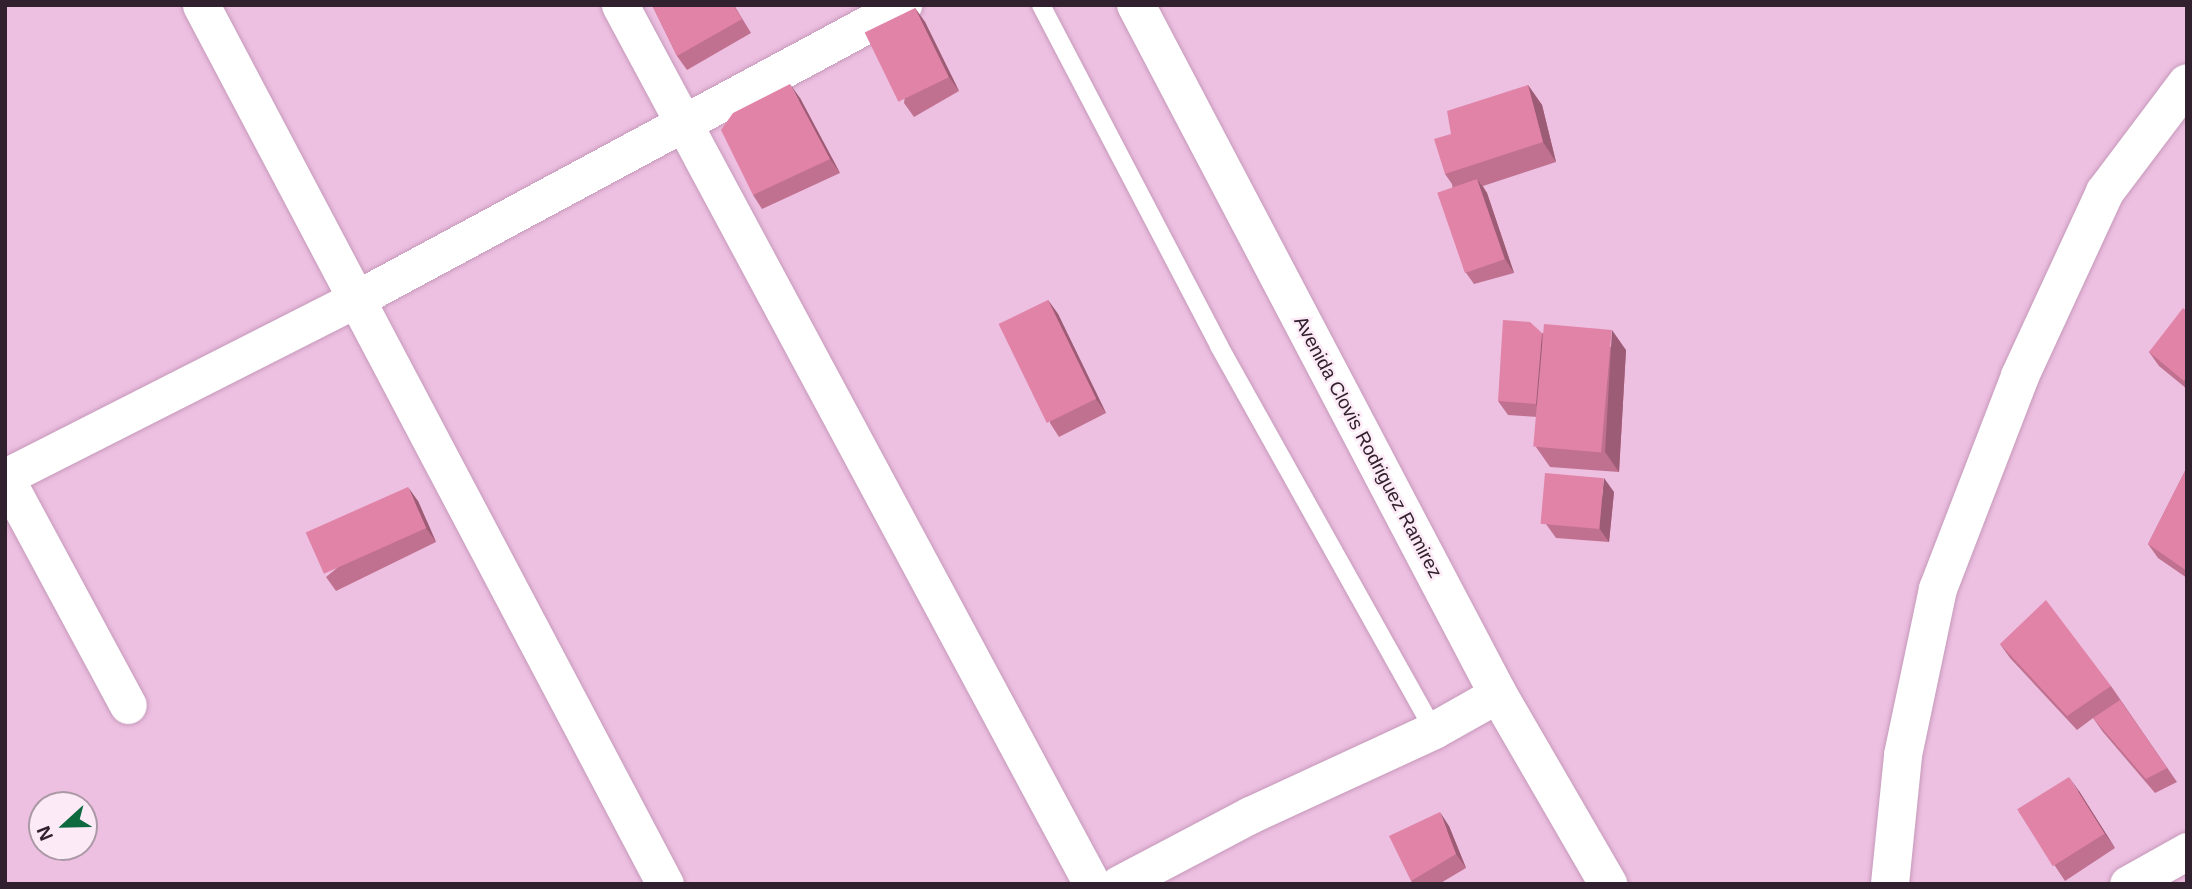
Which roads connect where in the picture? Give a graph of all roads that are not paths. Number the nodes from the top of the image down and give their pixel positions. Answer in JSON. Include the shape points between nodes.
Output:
{"nodes":[{"id":1,"x":201,"y":5,"type":"edge"},
{"id":2,"x":620,"y":5,"type":"edge"},
{"id":3,"x":903,"y":5,"type":"edge"},
{"id":4,"x":1041,"y":5,"type":"edge"},
{"id":5,"x":1136,"y":5,"type":"edge"},
{"id":6,"x":2187,"y":83,"type":"edge"},
{"id":7,"x":681,"y":125,"type":"junction"},
{"id":8,"x":358,"y":298,"type":"junction"},
{"id":9,"x":5,"y":477,"type":"edge"},
{"id":10,"x":1498,"y":694,"type":"junction"},
{"id":11,"x":128,"y":705,"type":"dead end"},
{"id":12,"x":1434,"y":730,"type":"junction"},
{"id":13,"x":2187,"y":851,"type":"edge"},
{"id":14,"x":665,"y":884,"type":"edge"},
{"id":15,"x":1092,"y":884,"type":"edge"},
{"id":16,"x":1119,"y":884,"type":"edge"},
{"id":17,"x":1608,"y":884,"type":"edge"},
{"id":18,"x":1890,"y":884,"type":"edge"},
{"id":19,"x":2128,"y":884,"type":"edge"}],
"edges":[{"from":1,"to":8,"type":"street"},
{"from":2,"to":7,"type":"street"},
{"from":3,"to":7,"type":"street"},
{"from":4,"to":12,"type":"lane","via":[[1219,345]]},
{"from":5,"to":10,"type":"main road","name":"Avenida Clovis Rodriguez Ramirez"},
{"from":6,"to":18,"type":"main road","via":[[2105,192],[2020,376],[1938,589],[1903,755]]},
{"from":7,"to":8,"type":"street"},
{"from":7,"to":15,"type":"street"},
{"from":8,"to":9,"type":"street"},
{"from":8,"to":14,"type":"street"},
{"from":9,"to":11,"type":"street"},
{"from":10,"to":12,"type":"street"},
{"from":10,"to":17,"type":"main road","name":"Avenida Clovis Rodriguez Ramirez"},
{"from":12,"to":16,"type":"street","via":[[1250,815]]},
{"from":13,"to":19,"type":"street"}]}
